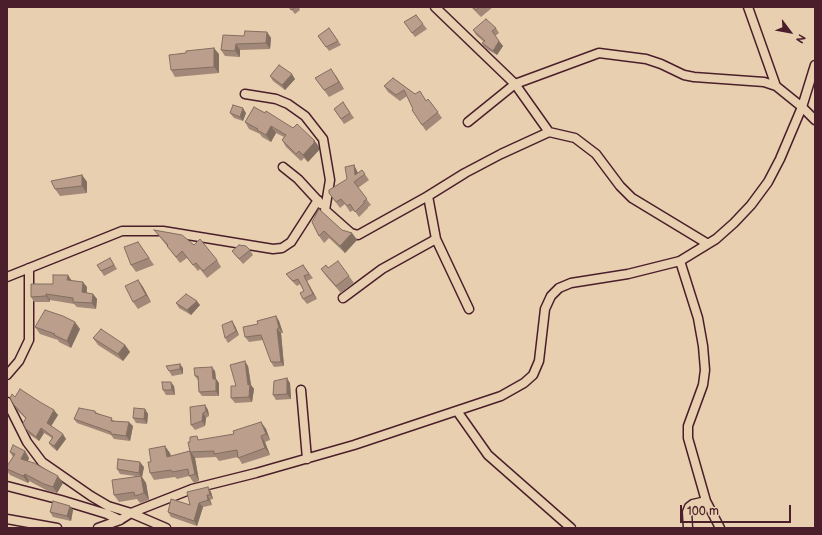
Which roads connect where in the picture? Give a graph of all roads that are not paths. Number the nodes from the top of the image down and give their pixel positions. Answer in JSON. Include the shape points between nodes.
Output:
{"nodes":[{"id":1,"x":435,"y":7,"type":"edge"},
{"id":2,"x":748,"y":7,"type":"edge"},
{"id":3,"x":815,"y":65,"type":"edge"},
{"id":4,"x":515,"y":84,"type":"junction"},
{"id":5,"x":776,"y":86,"type":"junction"},
{"id":6,"x":245,"y":94,"type":"dead end"},
{"id":7,"x":802,"y":107,"type":"junction"},
{"id":8,"x":815,"y":120,"type":"edge"},
{"id":9,"x":468,"y":122,"type":"dead end"},
{"id":10,"x":549,"y":132,"type":"junction"},
{"id":11,"x":283,"y":167,"type":"dead end"},
{"id":12,"x":428,"y":196,"type":"junction"},
{"id":13,"x":318,"y":200,"type":"junction"},
{"id":14,"x":325,"y":210,"type":"junction"},
{"id":15,"x":436,"y":239,"type":"junction"},
{"id":16,"x":708,"y":244,"type":"junction"},
{"id":17,"x":680,"y":262,"type":"junction"},
{"id":18,"x":29,"y":268,"type":"junction"},
{"id":19,"x":7,"y":277,"type":"edge"},
{"id":20,"x":343,"y":298,"type":"dead end"},
{"id":21,"x":469,"y":309,"type":"dead end"},
{"id":22,"x":7,"y":375,"type":"edge"},
{"id":23,"x":301,"y":390,"type":"dead end"},
{"id":24,"x":7,"y":402,"type":"edge"},
{"id":25,"x":457,"y":412,"type":"junction"},
{"id":26,"x":307,"y":459,"type":"junction"},
{"id":27,"x":7,"y":486,"type":"edge"},
{"id":28,"x":706,"y":501,"type":"junction"},
{"id":29,"x":131,"y":513,"type":"junction"},
{"id":30,"x":7,"y":519,"type":"edge"},
{"id":31,"x":119,"y":524,"type":"edge"},
{"id":32,"x":57,"y":528,"type":"edge"},
{"id":33,"x":98,"y":528,"type":"edge"},
{"id":34,"x":166,"y":528,"type":"edge"},
{"id":35,"x":571,"y":528,"type":"edge"},
{"id":36,"x":688,"y":528,"type":"edge"},
{"id":37,"x":720,"y":528,"type":"edge"}],
"edges":[{"from":1,"to":4,"type":"street"},
{"from":2,"to":5,"type":"street"},
{"from":3,"to":7,"type":"street"},
{"from":4,"to":5,"type":"street","via":[[599,53],[646,59],[694,77],[764,82]]},
{"from":4,"to":9,"type":"street"},
{"from":4,"to":10,"type":"street"},
{"from":5,"to":7,"type":"street"},
{"from":6,"to":14,"type":"street","via":[[276,99],[288,104],[305,116],[323,140],[330,180]]},
{"from":7,"to":8,"type":"street"},
{"from":7,"to":16,"type":"street","via":[[768,182],[734,223]]},
{"from":10,"to":12,"type":"street","via":[[501,154]]},
{"from":10,"to":16,"type":"street","via":[[575,138],[596,154],[632,198]]},
{"from":11,"to":13,"type":"street"},
{"from":12,"to":14,"type":"street","via":[[358,235],[351,233]]},
{"from":12,"to":15,"type":"street"},
{"from":13,"to":14,"type":"street"},
{"from":13,"to":18,"type":"street","via":[[291,242],[282,248],[273,249],[163,231],[122,231]]},
{"from":15,"to":20,"type":"street","via":[[382,269]]},
{"from":15,"to":21,"type":"street"},
{"from":16,"to":17,"type":"street"},
{"from":17,"to":25,"type":"street","via":[[559,288],[551,296],[545,309],[539,361],[533,375],[501,396]]},
{"from":17,"to":28,"type":"street","via":[[698,318],[703,346],[703,386],[688,426],[688,438]]},
{"from":18,"to":19,"type":"street"},
{"from":18,"to":22,"type":"street","via":[[29,340],[19,361]]},
{"from":23,"to":26,"type":"street"},
{"from":24,"to":29,"type":"street","via":[[27,442],[42,462],[108,506]]},
{"from":25,"to":26,"type":"street"},
{"from":25,"to":35,"type":"street","via":[[488,455]]},
{"from":26,"to":29,"type":"street","via":[[192,489]]},
{"from":27,"to":31,"type":"street","via":[[107,514]]},
{"from":28,"to":36,"type":"street","via":[[689,507]]},
{"from":28,"to":37,"type":"street"},
{"from":29,"to":31,"type":"street"},
{"from":29,"to":34,"type":"street"},
{"from":30,"to":32,"type":"street"},
{"from":31,"to":33,"type":"street"}]}
